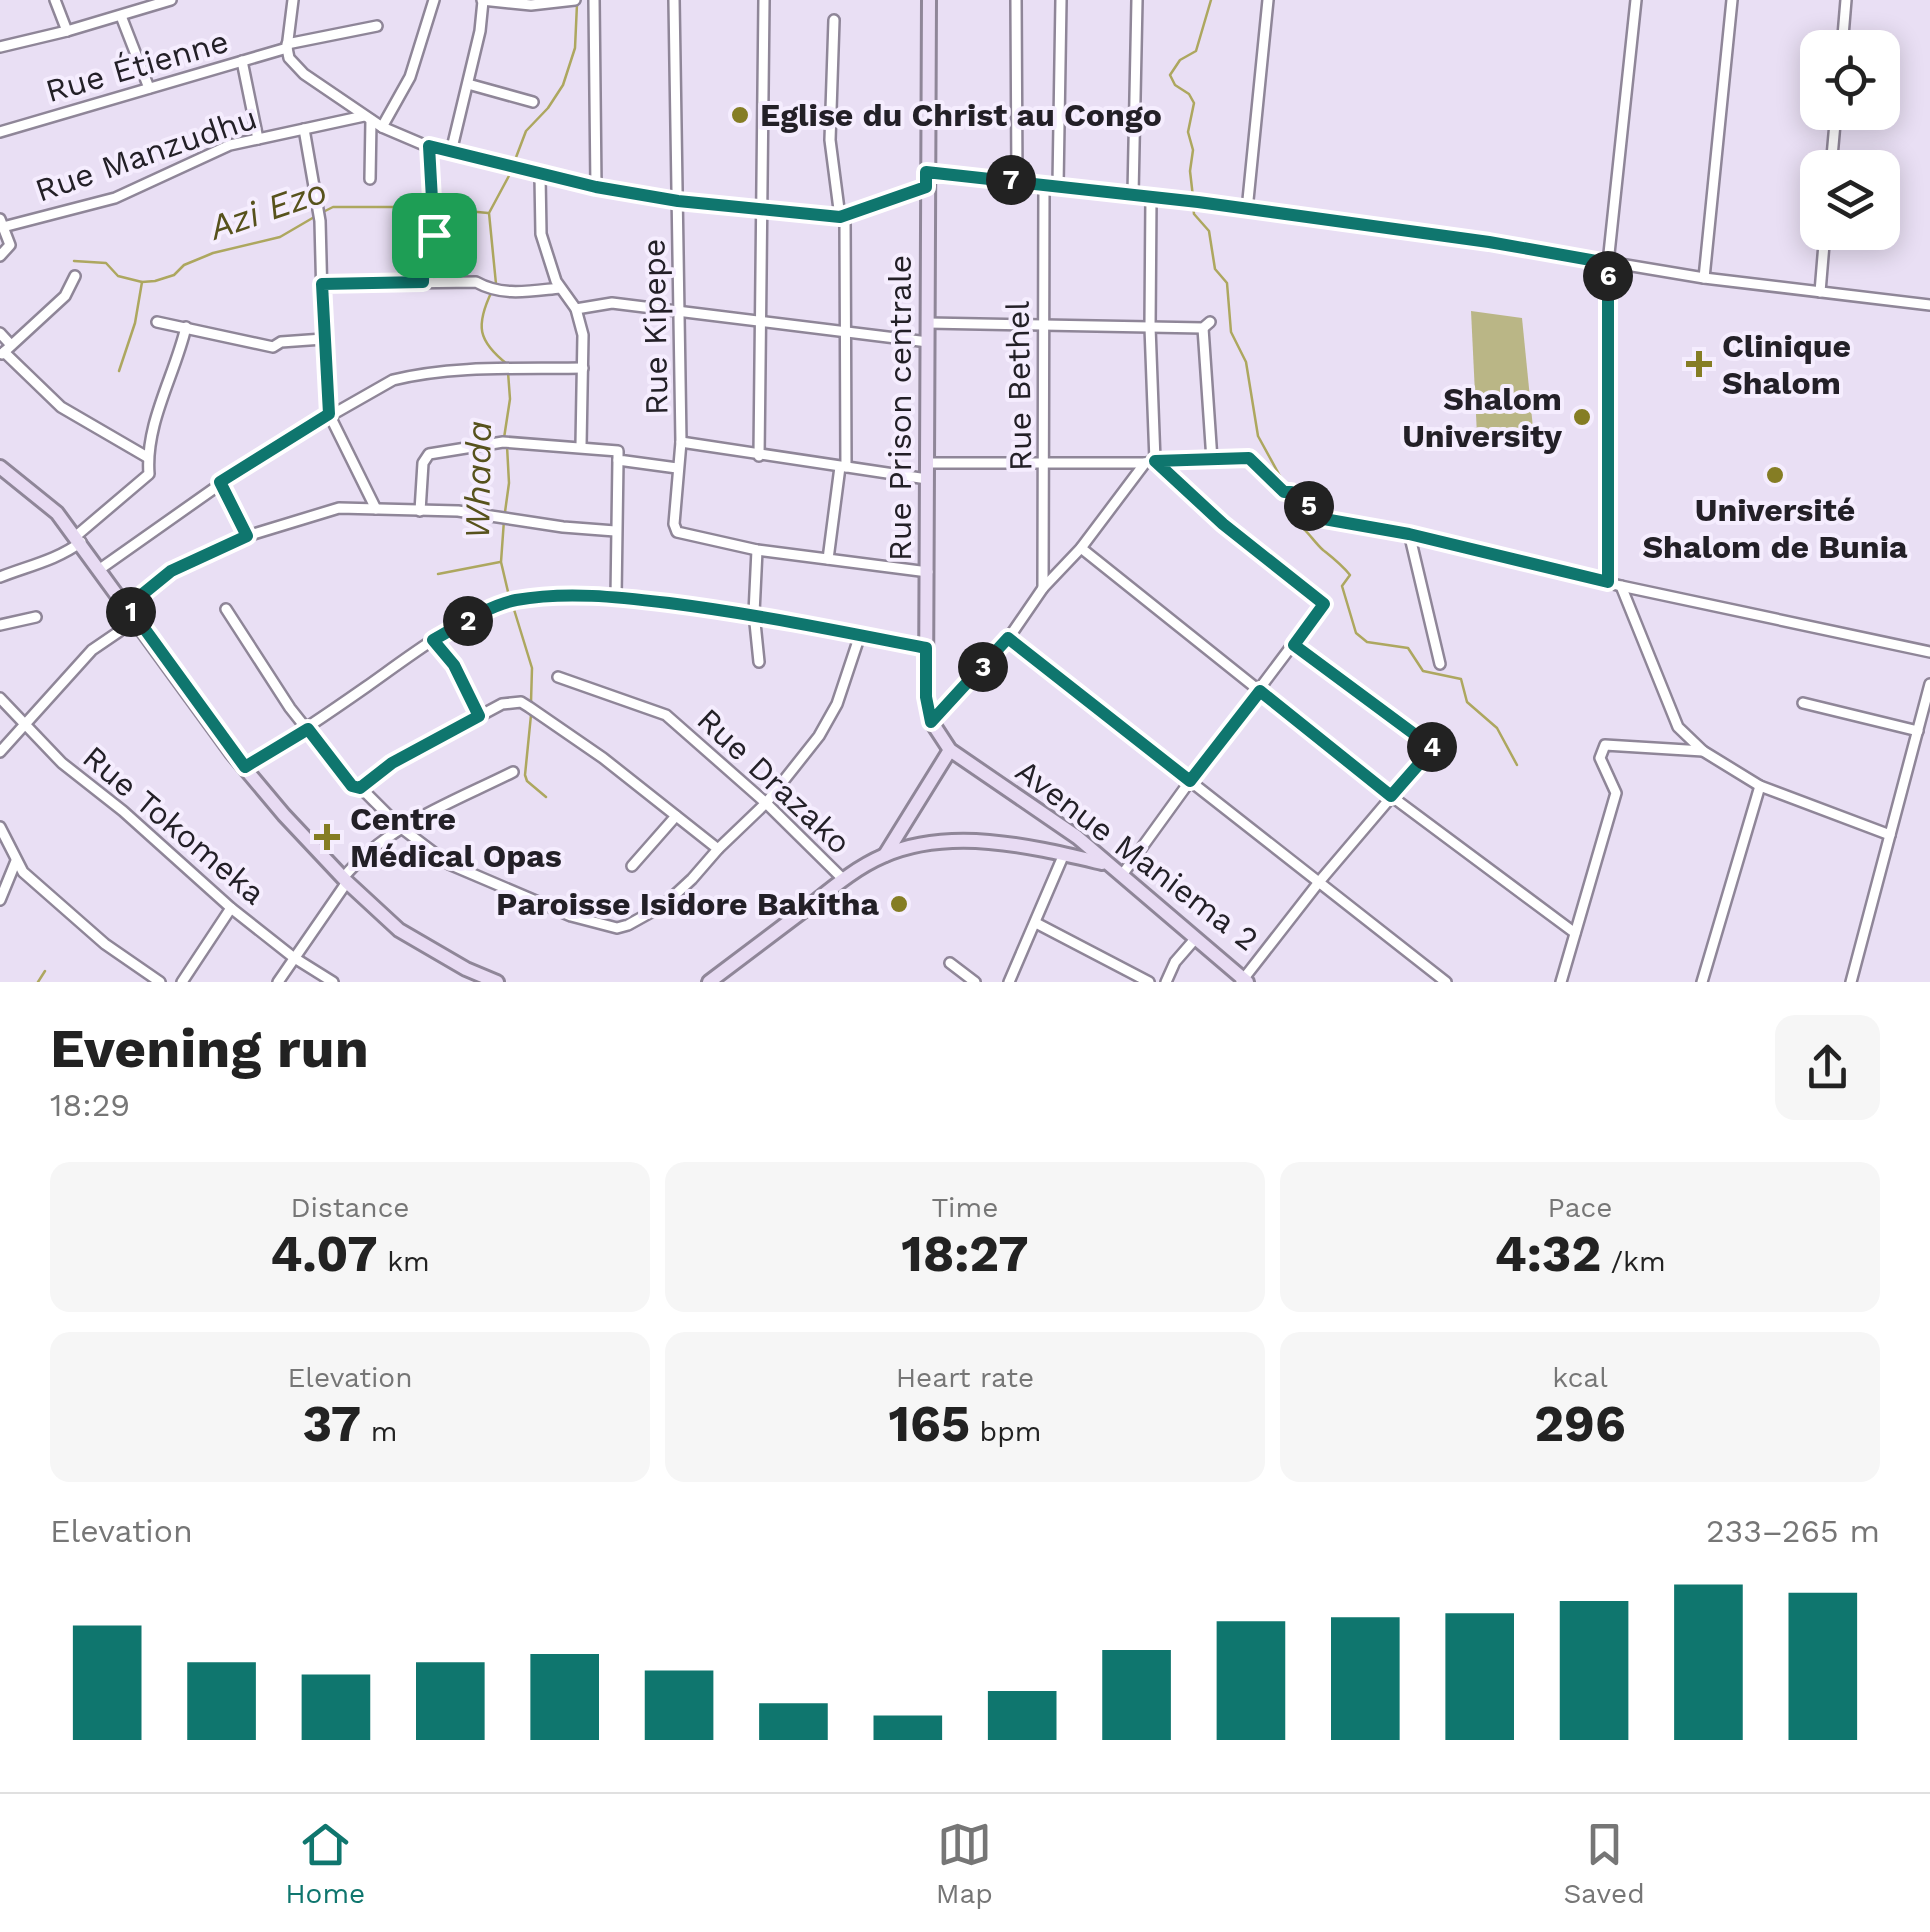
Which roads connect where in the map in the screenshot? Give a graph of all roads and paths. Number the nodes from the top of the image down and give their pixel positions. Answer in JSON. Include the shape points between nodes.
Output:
{"nodes":[{"id":1,"x":56,"y":0,"type":"edge"},
{"id":2,"x":171,"y":0,"type":"edge"},
{"id":3,"x":293,"y":0,"type":"edge"},
{"id":4,"x":434,"y":0,"type":"edge"},
{"id":5,"x":481,"y":0,"type":"edge"},
{"id":6,"x":573,"y":0,"type":"edge"},
{"id":7,"x":594,"y":0,"type":"edge"},
{"id":8,"x":674,"y":0,"type":"edge"},
{"id":9,"x":764,"y":0,"type":"edge"},
{"id":10,"x":929,"y":0,"type":"edge"},
{"id":11,"x":1016,"y":0,"type":"edge"},
{"id":12,"x":1062,"y":0,"type":"edge"},
{"id":13,"x":1137,"y":0,"type":"edge"},
{"id":14,"x":1268,"y":0,"type":"edge"},
{"id":15,"x":1636,"y":0,"type":"edge"},
{"id":16,"x":1732,"y":0,"type":"edge"},
{"id":17,"x":1846,"y":0,"type":"edge"},
{"id":18,"x":120,"y":16,"type":"junction"},
{"id":19,"x":834,"y":20,"type":"dead end"},
{"id":20,"x":377,"y":26,"type":"dead end"},
{"id":21,"x":1844,"y":30,"type":"edge"},
{"id":22,"x":67,"y":32,"type":"junction"},
{"id":23,"x":287,"y":46,"type":"junction"},
{"id":24,"x":0,"y":47,"type":"edge"},
{"id":25,"x":242,"y":61,"type":"junction"},
{"id":26,"x":468,"y":84,"type":"junction"},
{"id":27,"x":149,"y":88,"type":"junction"},
{"id":28,"x":534,"y":102,"type":"dead end"},
{"id":29,"x":367,"y":118,"type":"junction"},
{"id":30,"x":382,"y":127,"type":"junction"},
{"id":31,"x":304,"y":129,"type":"junction"},
{"id":32,"x":0,"y":132,"type":"edge"},
{"id":33,"x":258,"y":139,"type":"junction"},
{"id":34,"x":429,"y":146,"type":"junction"},
{"id":35,"x":451,"y":152,"type":"junction"},
{"id":36,"x":540,"y":176,"type":"junction"},
{"id":37,"x":370,"y":179,"type":"dead end"},
{"id":38,"x":926,"y":180,"type":"junction"},
{"id":39,"x":1016,"y":180,"type":"junction"},
{"id":40,"x":1044,"y":184,"type":"junction"},
{"id":41,"x":1058,"y":185,"type":"junction"},
{"id":42,"x":596,"y":187,"type":"junction"},
{"id":43,"x":1133,"y":194,"type":"junction"},
{"id":44,"x":1151,"y":197,"type":"junction"},
{"id":45,"x":678,"y":201,"type":"junction"},
{"id":46,"x":764,"y":210,"type":"junction"},
{"id":47,"x":1247,"y":210,"type":"junction"},
{"id":48,"x":842,"y":217,"type":"junction"},
{"id":49,"x":2,"y":223,"type":"edge"},
{"id":50,"x":1824,"y":250,"type":"edge"},
{"id":51,"x":0,"y":256,"type":"edge"},
{"id":52,"x":1608,"y":263,"type":"junction"},
{"id":53,"x":76,"y":276,"type":"dead end"},
{"id":54,"x":1704,"y":278,"type":"junction"},
{"id":55,"x":423,"y":282,"type":"junction"},
{"id":56,"x":322,"y":284,"type":"junction"},
{"id":57,"x":560,"y":288,"type":"junction"},
{"id":58,"x":1820,"y":292,"type":"junction"},
{"id":59,"x":1930,"y":305,"type":"edge"},
{"id":60,"x":576,"y":309,"type":"junction"},
{"id":61,"x":677,"y":313,"type":"junction"},
{"id":62,"x":762,"y":321,"type":"junction"},
{"id":63,"x":156,"y":322,"type":"dead end"},
{"id":64,"x":928,"y":324,"type":"junction"},
{"id":65,"x":1042,"y":326,"type":"junction"},
{"id":66,"x":1150,"y":326,"type":"junction"},
{"id":67,"x":186,"y":327,"type":"junction"},
{"id":68,"x":847,"y":332,"type":"junction"},
{"id":69,"x":0,"y":333,"type":"edge"},
{"id":70,"x":322,"y":339,"type":"junction"},
{"id":71,"x":928,"y":342,"type":"junction"},
{"id":72,"x":5,"y":351,"type":"edge"},
{"id":73,"x":583,"y":368,"type":"junction"},
{"id":74,"x":329,"y":414,"type":"junction"},
{"id":75,"x":681,"y":442,"type":"junction"},
{"id":76,"x":581,"y":445,"type":"junction"},
{"id":77,"x":148,"y":456,"type":"junction"},
{"id":78,"x":759,"y":456,"type":"junction"},
{"id":79,"x":618,"y":460,"type":"junction"},
{"id":80,"x":1212,"y":460,"type":"junction"},
{"id":81,"x":1150,"y":462,"type":"junction"},
{"id":82,"x":927,"y":464,"type":"junction"},
{"id":83,"x":1045,"y":464,"type":"junction"},
{"id":84,"x":0,"y":467,"type":"edge"},
{"id":85,"x":843,"y":467,"type":"junction"},
{"id":86,"x":677,"y":468,"type":"junction"},
{"id":87,"x":927,"y":479,"type":"junction"},
{"id":88,"x":220,"y":482,"type":"junction"},
{"id":89,"x":376,"y":509,"type":"junction"},
{"id":90,"x":420,"y":511,"type":"junction"},
{"id":91,"x":616,"y":531,"type":"junction"},
{"id":92,"x":1409,"y":534,"type":"junction"},
{"id":93,"x":247,"y":536,"type":"junction"},
{"id":94,"x":78,"y":539,"type":"junction"},
{"id":95,"x":1081,"y":548,"type":"junction"},
{"id":96,"x":757,"y":550,"type":"junction"},
{"id":97,"x":828,"y":559,"type":"junction"},
{"id":98,"x":100,"y":569,"type":"junction"},
{"id":99,"x":928,"y":572,"type":"junction"},
{"id":100,"x":0,"y":577,"type":"edge"},
{"id":101,"x":1608,"y":582,"type":"junction"},
{"id":102,"x":1621,"y":586,"type":"junction"},
{"id":103,"x":1043,"y":588,"type":"junction"},
{"id":104,"x":616,"y":597,"type":"junction"},
{"id":105,"x":128,"y":606,"type":"junction"},
{"id":106,"x":226,"y":610,"type":"dead end"},
{"id":107,"x":754,"y":614,"type":"junction"},
{"id":108,"x":36,"y":617,"type":"dead end"},
{"id":109,"x":136,"y":620,"type":"junction"},
{"id":110,"x":0,"y":625,"type":"edge"},
{"id":111,"x":860,"y":635,"type":"junction"},
{"id":112,"x":1008,"y":638,"type":"junction"},
{"id":113,"x":433,"y":640,"type":"junction"},
{"id":114,"x":1294,"y":645,"type":"junction"},
{"id":115,"x":926,"y":648,"type":"junction"},
{"id":116,"x":1930,"y":652,"type":"edge"},
{"id":117,"x":759,"y":662,"type":"dead end"},
{"id":118,"x":1440,"y":664,"type":"dead end"},
{"id":119,"x":558,"y":677,"type":"dead end"},
{"id":120,"x":1930,"y":684,"type":"edge"},
{"id":121,"x":1260,"y":691,"type":"junction"},
{"id":122,"x":0,"y":698,"type":"edge"},
{"id":123,"x":1804,"y":703,"type":"dead end"},
{"id":124,"x":479,"y":716,"type":"junction"},
{"id":125,"x":931,"y":722,"type":"junction"},
{"id":126,"x":26,"y":726,"type":"junction"},
{"id":127,"x":308,"y":729,"type":"junction"},
{"id":128,"x":1918,"y":732,"type":"junction"},
{"id":129,"x":950,"y":750,"type":"junction"},
{"id":130,"x":1704,"y":750,"type":"junction"},
{"id":131,"x":0,"y":752,"type":"edge"},
{"id":132,"x":245,"y":767,"type":"junction"},
{"id":133,"x":513,"y":772,"type":"dead end"},
{"id":134,"x":1190,"y":781,"type":"junction"},
{"id":135,"x":1760,"y":786,"type":"junction"},
{"id":136,"x":360,"y":788,"type":"junction"},
{"id":137,"x":1391,"y":796,"type":"junction"},
{"id":138,"x":766,"y":802,"type":"junction"},
{"id":139,"x":676,"y":816,"type":"junction"},
{"id":140,"x":0,"y":827,"type":"edge"},
{"id":141,"x":400,"y":828,"type":"junction"},
{"id":142,"x":1890,"y":834,"type":"junction"},
{"id":143,"x":718,"y":848,"type":"junction"},
{"id":144,"x":1064,"y":854,"type":"junction"},
{"id":145,"x":885,"y":855,"type":"junction"},
{"id":146,"x":16,"y":861,"type":"junction"},
{"id":147,"x":1108,"y":865,"type":"junction"},
{"id":148,"x":632,"y":866,"type":"dead end"},
{"id":149,"x":1122,"y":875,"type":"junction"},
{"id":150,"x":345,"y":880,"type":"junction"},
{"id":151,"x":844,"y":880,"type":"junction"},
{"id":152,"x":1319,"y":882,"type":"junction"},
{"id":153,"x":0,"y":900,"type":"edge"},
{"id":154,"x":231,"y":908,"type":"junction"},
{"id":155,"x":1036,"y":923,"type":"junction"},
{"id":156,"x":1575,"y":934,"type":"junction"},
{"id":157,"x":1195,"y":939,"type":"junction"},
{"id":158,"x":293,"y":958,"type":"junction"},
{"id":159,"x":950,"y":964,"type":"dead end"},
{"id":160,"x":1243,"y":981,"type":"edge"},
{"id":161,"x":160,"y":982,"type":"edge"},
{"id":162,"x":182,"y":982,"type":"edge"},
{"id":163,"x":278,"y":982,"type":"edge"},
{"id":164,"x":333,"y":982,"type":"edge"},
{"id":165,"x":497,"y":982,"type":"edge"},
{"id":166,"x":710,"y":982,"type":"edge"},
{"id":167,"x":975,"y":982,"type":"edge"},
{"id":168,"x":1010,"y":982,"type":"edge"},
{"id":169,"x":1149,"y":982,"type":"edge"},
{"id":170,"x":1166,"y":982,"type":"edge"},
{"id":171,"x":1446,"y":982,"type":"edge"},
{"id":172,"x":1561,"y":982,"type":"edge"},
{"id":173,"x":1702,"y":982,"type":"edge"},
{"id":174,"x":1851,"y":982,"type":"edge"}],
"edges":[{"from":1,"to":22,"type":"street"},
{"from":2,"to":18,"type":"street"},
{"from":3,"to":23,"type":"street"},
{"from":4,"to":30,"type":"street","via":[[410,77]]},
{"from":5,"to":6,"type":"street"},
{"from":5,"to":26,"type":"street"},
{"from":7,"to":42,"type":"street"},
{"from":8,"to":45,"type":"street","name":"Rue Kipepe"},
{"from":9,"to":46,"type":"street"},
{"from":10,"to":38,"type":"street","name":"Rue Prison centrale"},
{"from":11,"to":39,"type":"street"},
{"from":12,"to":41,"type":"street"},
{"from":13,"to":43,"type":"street"},
{"from":14,"to":47,"type":"street"},
{"from":15,"to":52,"type":"street"},
{"from":16,"to":54,"type":"street"},
{"from":17,"to":21,"type":"street"},
{"from":18,"to":22,"type":"street"},
{"from":18,"to":27,"type":"street"},
{"from":19,"to":48,"type":"street","via":[[830,140]]},
{"from":20,"to":23,"type":"street","name":"Rue Étienne"},
{"from":22,"to":24,"type":"street"},
{"from":23,"to":25,"type":"street","name":"Rue Étienne"},
{"from":23,"to":29,"type":"street","via":[[304,74]]},
{"from":25,"to":27,"type":"street","name":"Rue Étienne"},
{"from":25,"to":33,"type":"street"},
{"from":26,"to":28,"type":"street"},
{"from":26,"to":35,"type":"street"},
{"from":27,"to":32,"type":"street","name":"Rue Étienne"},
{"from":29,"to":30,"type":"street"},
{"from":29,"to":31,"type":"street","name":"Rue Manzudhu"},
{"from":29,"to":37,"type":"street"},
{"from":30,"to":34,"type":"street"},
{"from":31,"to":33,"type":"street","name":"Rue Manzudhu"},
{"from":31,"to":56,"type":"street"},
{"from":33,"to":49,"type":"street","name":"Rue Manzudhu","via":[[230,145],[115,198]]},
{"from":34,"to":35,"type":"street"},
{"from":34,"to":55,"type":"street","via":[[434,235],[424,252]]},
{"from":35,"to":36,"type":"street"},
{"from":36,"to":42,"type":"street"},
{"from":36,"to":57,"type":"street","via":[[541,234]]},
{"from":38,"to":39,"type":"street"},
{"from":38,"to":48,"type":"street"},
{"from":38,"to":64,"type":"street","name":"Rue Prison centrale"},
{"from":39,"to":40,"type":"street"},
{"from":40,"to":41,"type":"street"},
{"from":40,"to":65,"type":"street","name":"Rue Bethel"},
{"from":41,"to":43,"type":"street"},
{"from":42,"to":45,"type":"street"},
{"from":43,"to":44,"type":"street"},
{"from":44,"to":47,"type":"street"},
{"from":44,"to":66,"type":"street"},
{"from":45,"to":46,"type":"street"},
{"from":45,"to":61,"type":"street","name":"Rue Kipepe"},
{"from":46,"to":48,"type":"street"},
{"from":46,"to":62,"type":"street"},
{"from":47,"to":52,"type":"street"},
{"from":48,"to":68,"type":"street"},
{"from":49,"to":51,"type":"street","via":[[10,245]]},
{"from":50,"to":58,"type":"street"},
{"from":52,"to":54,"type":"street"},
{"from":52,"to":101,"type":"street"},
{"from":53,"to":72,"type":"street","via":[[65,296]]},
{"from":54,"to":58,"type":"street"},
{"from":55,"to":56,"type":"street"},
{"from":55,"to":57,"type":"street"},
{"from":56,"to":70,"type":"street"},
{"from":57,"to":60,"type":"street"},
{"from":58,"to":59,"type":"street"},
{"from":60,"to":61,"type":"street","via":[[612,303]]},
{"from":60,"to":73,"type":"street"},
{"from":61,"to":62,"type":"street"},
{"from":61,"to":75,"type":"street","name":"Rue Kipepe"},
{"from":62,"to":68,"type":"street"},
{"from":62,"to":78,"type":"street"},
{"from":63,"to":67,"type":"street"},
{"from":64,"to":65,"type":"street"},
{"from":64,"to":71,"type":"street","name":"Rue Prison centrale"},
{"from":65,"to":66,"type":"street"},
{"from":65,"to":83,"type":"street","name":"Rue Bethel"},
{"from":66,"to":80,"type":"street","via":[[1206,325]]},
{"from":66,"to":81,"type":"street"},
{"from":67,"to":70,"type":"street","via":[[273,347]]},
{"from":67,"to":77,"type":"street"},
{"from":68,"to":71,"type":"street"},
{"from":68,"to":85,"type":"street"},
{"from":69,"to":72,"type":"street"},
{"from":70,"to":74,"type":"street"},
{"from":71,"to":82,"type":"street","name":"Rue Prison centrale"},
{"from":72,"to":77,"type":"street","via":[[61,407]]},
{"from":73,"to":74,"type":"street","via":[[414,375]]},
{"from":73,"to":76,"type":"street"},
{"from":74,"to":88,"type":"street"},
{"from":74,"to":89,"type":"street"},
{"from":75,"to":78,"type":"street"},
{"from":75,"to":86,"type":"street","name":"Rue Kipepe"},
{"from":76,"to":79,"type":"street","via":[[618,450]]},
{"from":76,"to":90,"type":"street","via":[[506,442],[429,454]]},
{"from":77,"to":94,"type":"street","via":[[148,474]]},
{"from":78,"to":85,"type":"street"},
{"from":79,"to":86,"type":"street"},
{"from":79,"to":91,"type":"street"},
{"from":80,"to":81,"type":"street"},
{"from":80,"to":92,"type":"street","via":[[1249,458],[1324,519]]},
{"from":81,"to":83,"type":"street"},
{"from":81,"to":95,"type":"street"},
{"from":81,"to":114,"type":"street","via":[[1324,604]]},
{"from":82,"to":83,"type":"street"},
{"from":82,"to":87,"type":"street","name":"Rue Prison centrale"},
{"from":83,"to":103,"type":"street","name":"Rue Bethel"},
{"from":84,"to":94,"type":"street"},
{"from":85,"to":87,"type":"street"},
{"from":85,"to":97,"type":"street"},
{"from":86,"to":96,"type":"street","name":"Rue Kipepe","via":[[677,532]]},
{"from":87,"to":99,"type":"street","name":"Rue Prison centrale"},
{"from":88,"to":93,"type":"street"},
{"from":88,"to":98,"type":"street"},
{"from":89,"to":90,"type":"street"},
{"from":89,"to":93,"type":"street","via":[[339,508]]},
{"from":90,"to":91,"type":"street"},
{"from":91,"to":104,"type":"street"},
{"from":92,"to":101,"type":"street"},
{"from":92,"to":118,"type":"street"},
{"from":93,"to":105,"type":"street","via":[[171,571]]},
{"from":94,"to":98,"type":"street"},
{"from":94,"to":100,"type":"street","via":[[63,556]]},
{"from":95,"to":103,"type":"street"},
{"from":95,"to":121,"type":"street"},
{"from":96,"to":97,"type":"street"},
{"from":96,"to":107,"type":"street"},
{"from":97,"to":99,"type":"street"},
{"from":98,"to":105,"type":"street"},
{"from":99,"to":115,"type":"street","name":"Rue Prison centrale"},
{"from":101,"to":102,"type":"street"},
{"from":102,"to":116,"type":"street"},
{"from":102,"to":130,"type":"street","via":[[1678,727]]},
{"from":103,"to":112,"type":"street"},
{"from":104,"to":107,"type":"street"},
{"from":104,"to":113,"type":"street","via":[[511,601]]},
{"from":105,"to":109,"type":"street"},
{"from":106,"to":127,"type":"street"},
{"from":107,"to":111,"type":"street"},
{"from":107,"to":117,"type":"street"},
{"from":108,"to":110,"type":"street"},
{"from":109,"to":126,"type":"street","via":[[92,650]]},
{"from":109,"to":132,"type":"street"},
{"from":111,"to":115,"type":"street"},
{"from":111,"to":138,"type":"street","via":[[820,736]]},
{"from":112,"to":125,"type":"street"},
{"from":112,"to":134,"type":"street"},
{"from":113,"to":124,"type":"street","via":[[454,665]]},
{"from":113,"to":127,"type":"street"},
{"from":114,"to":121,"type":"street"},
{"from":114,"to":137,"type":"street","name":"Avenue Maniema 2","via":[[1433,748]]},
{"from":115,"to":125,"type":"street","name":"Rue Prison centrale"},
{"from":119,"to":138,"type":"street","name":"Rue Drazako","via":[[666,714]]},
{"from":120,"to":128,"type":"street"},
{"from":121,"to":134,"type":"street"},
{"from":121,"to":137,"type":"street"},
{"from":122,"to":126,"type":"street","name":"Rue Tokomeka"},
{"from":123,"to":128,"type":"street"},
{"from":124,"to":136,"type":"street"},
{"from":124,"to":139,"type":"street","via":[[521,702]]},
{"from":125,"to":129,"type":"street","name":"Rue Prison centrale"},
{"from":126,"to":131,"type":"street"},
{"from":126,"to":154,"type":"street","name":"Rue Tokomeka"},
{"from":127,"to":132,"type":"street"},
{"from":127,"to":136,"type":"street"},
{"from":128,"to":142,"type":"street"},
{"from":129,"to":145,"type":"street"},
{"from":129,"to":147,"type":"street","name":"Avenue Maniema 2"},
{"from":130,"to":135,"type":"street"},
{"from":130,"to":156,"type":"street","via":[[1605,745],[1600,758],[1614,790]]},
{"from":132,"to":150,"type":"street"},
{"from":133,"to":141,"type":"street"},
{"from":134,"to":149,"type":"street"},
{"from":134,"to":152,"type":"street"},
{"from":135,"to":142,"type":"street"},
{"from":135,"to":173,"type":"street"},
{"from":136,"to":141,"type":"street"},
{"from":137,"to":152,"type":"street","name":"Avenue Maniema 2"},
{"from":137,"to":156,"type":"street"},
{"from":138,"to":143,"type":"street"},
{"from":138,"to":151,"type":"street","name":"Rue Drazako"},
{"from":139,"to":143,"type":"street"},
{"from":139,"to":148,"type":"street"},
{"from":140,"to":146,"type":"street"},
{"from":141,"to":143,"type":"street","via":[[449,864],[616,928],[664,905]]},
{"from":141,"to":150,"type":"street"},
{"from":142,"to":174,"type":"street"},
{"from":144,"to":145,"type":"street","via":[[966,842]]},
{"from":144,"to":147,"type":"street"},
{"from":144,"to":155,"type":"street"},
{"from":145,"to":151,"type":"street"},
{"from":146,"to":153,"type":"street"},
{"from":146,"to":161,"type":"street","via":[[105,944]]},
{"from":147,"to":149,"type":"street","name":"Avenue Maniema 2"},
{"from":149,"to":157,"type":"street","name":"Avenue Maniema 2"},
{"from":150,"to":158,"type":"street"},
{"from":150,"to":165,"type":"street","via":[[400,930]]},
{"from":151,"to":166,"type":"street"},
{"from":152,"to":160,"type":"street","name":"Avenue Maniema 2"},
{"from":152,"to":171,"type":"street"},
{"from":154,"to":158,"type":"street","name":"Rue Tokomeka"},
{"from":154,"to":162,"type":"street"},
{"from":155,"to":168,"type":"street"},
{"from":155,"to":169,"type":"street"},
{"from":156,"to":172,"type":"street"},
{"from":157,"to":160,"type":"street","name":"Avenue Maniema 2"},
{"from":157,"to":170,"type":"street"},
{"from":158,"to":163,"type":"street"},
{"from":158,"to":164,"type":"street","name":"Rue Tokomeka"},
{"from":159,"to":167,"type":"street"}]}
